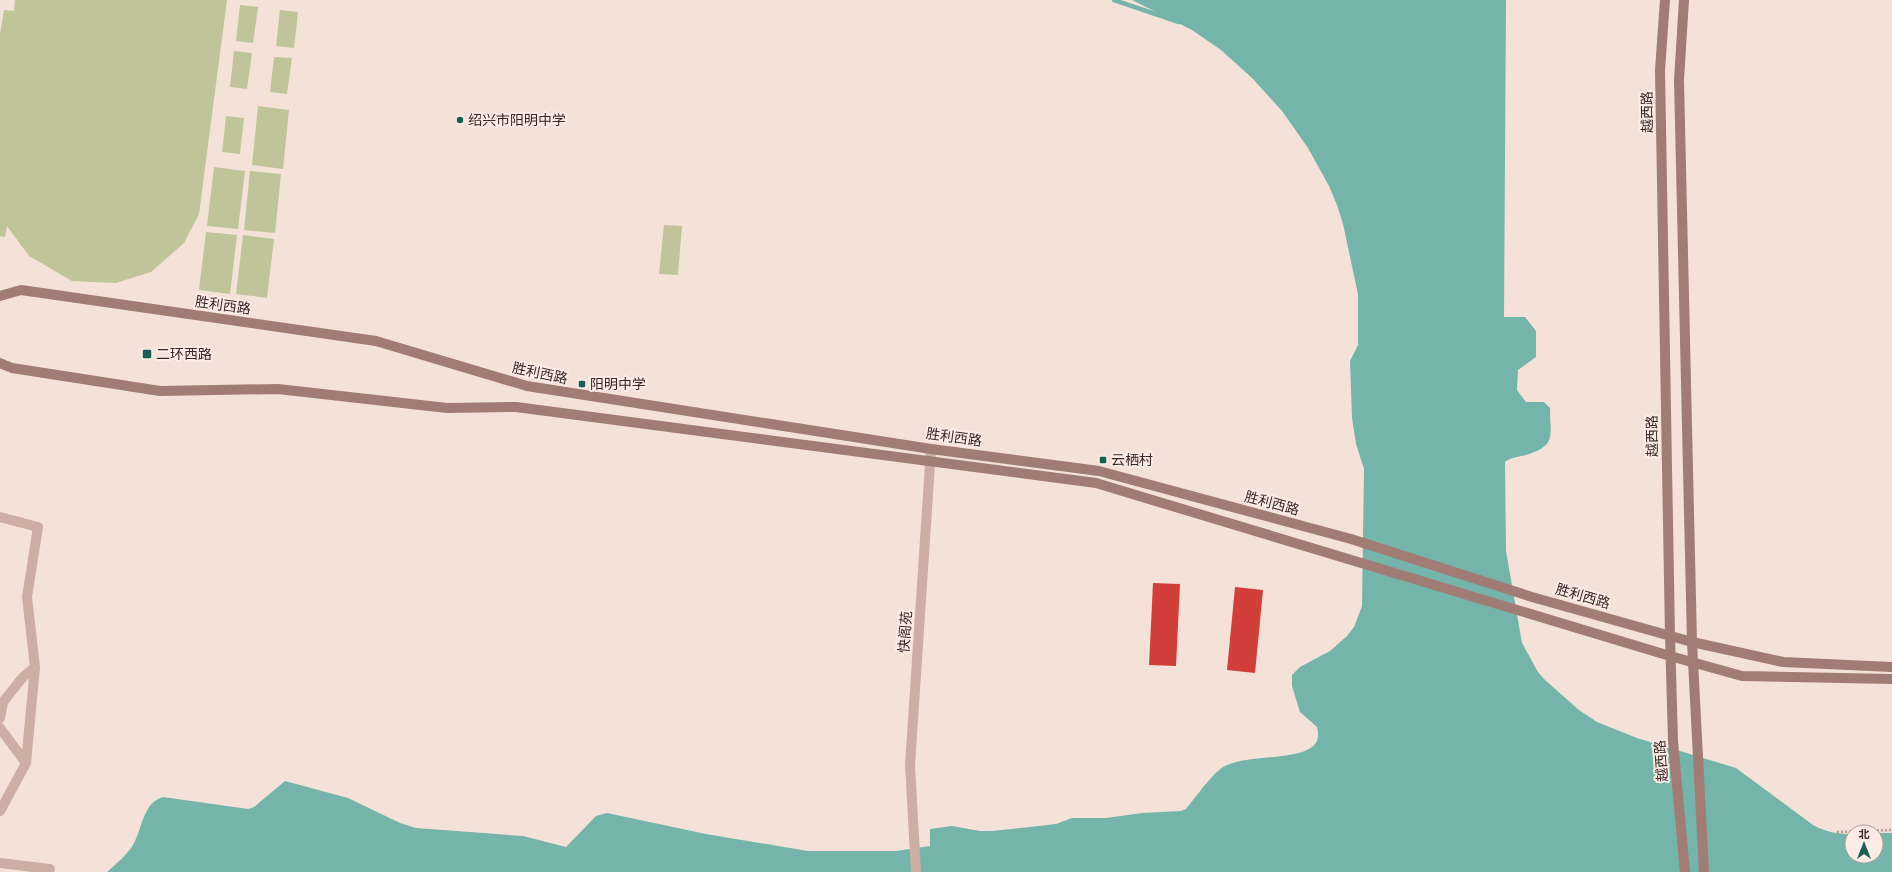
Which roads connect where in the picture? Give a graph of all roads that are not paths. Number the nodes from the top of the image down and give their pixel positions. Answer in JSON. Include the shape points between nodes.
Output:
{"nodes":[{"id":1,"x":1665,"y":0,"type":"edge"},
{"id":2,"x":1684,"y":0,"type":"edge"},
{"id":3,"x":0,"y":296,"type":"edge"},
{"id":4,"x":0,"y":363,"type":"edge"},
{"id":5,"x":931,"y":449,"type":"junction"},
{"id":6,"x":930,"y":461,"type":"junction"},
{"id":7,"x":0,"y":518,"type":"edge"},
{"id":8,"x":1670,"y":636,"type":"junction"},
{"id":9,"x":1692,"y":642,"type":"junction"},
{"id":10,"x":1670,"y":656,"type":"junction"},
{"id":11,"x":1693,"y":662,"type":"junction"},
{"id":12,"x":35,"y":667,"type":"junction"},
{"id":13,"x":1892,"y":667,"type":"edge"},
{"id":14,"x":1892,"y":679,"type":"edge"},
{"id":15,"x":0,"y":718,"type":"edge"},
{"id":16,"x":0,"y":728,"type":"edge"},
{"id":17,"x":26,"y":763,"type":"junction"},
{"id":18,"x":0,"y":811,"type":"edge"},
{"id":19,"x":0,"y":863,"type":"edge"},
{"id":20,"x":50,"y":869,"type":"dead end"},
{"id":21,"x":916,"y":872,"type":"edge"},
{"id":22,"x":1685,"y":872,"type":"edge"},
{"id":23,"x":1704,"y":872,"type":"edge"}],
"edges":[{"from":1,"to":8,"type":"main road","name":"越西路","via":[[1660,70]]},
{"from":2,"to":9,"type":"main road","via":[[1679,80]]},
{"from":3,"to":5,"type":"main road","name":"胜利西路","via":[[21,290],[376,342],[527,386]]},
{"from":4,"to":6,"type":"main road","name":"胜利西路","via":[[12,368],[160,391],[278,389],[447,408],[516,406]]},
{"from":5,"to":6,"type":"street","name":"快阁苑"},
{"from":5,"to":8,"type":"main road","name":"胜利西路","via":[[1099,471],[1351,539],[1532,597]]},
{"from":6,"to":10,"type":"main road","name":"胜利西路","via":[[1096,483]]},
{"from":6,"to":21,"type":"street","name":"快阁苑","via":[[910,765]]},
{"from":7,"to":12,"type":"street","via":[[38,527],[27,597]]},
{"from":8,"to":9,"type":"main road","name":"胜利西路"},
{"from":8,"to":10,"type":"main road","name":"越西路"},
{"from":9,"to":11,"type":"main road"},
{"from":9,"to":13,"type":"main road","name":"胜利西路","via":[[1783,662]]},
{"from":10,"to":11,"type":"main road","name":"胜利西路"},
{"from":10,"to":22,"type":"main road","name":"越西路","via":[[1673,741]]},
{"from":11,"to":14,"type":"main road","name":"胜利西路","via":[[1742,676]]},
{"from":11,"to":23,"type":"main road"},
{"from":12,"to":15,"type":"street","via":[[23,677],[3,702]]},
{"from":12,"to":17,"type":"street"},
{"from":16,"to":17,"type":"street"},
{"from":17,"to":18,"type":"street"},
{"from":19,"to":20,"type":"street"}]}
